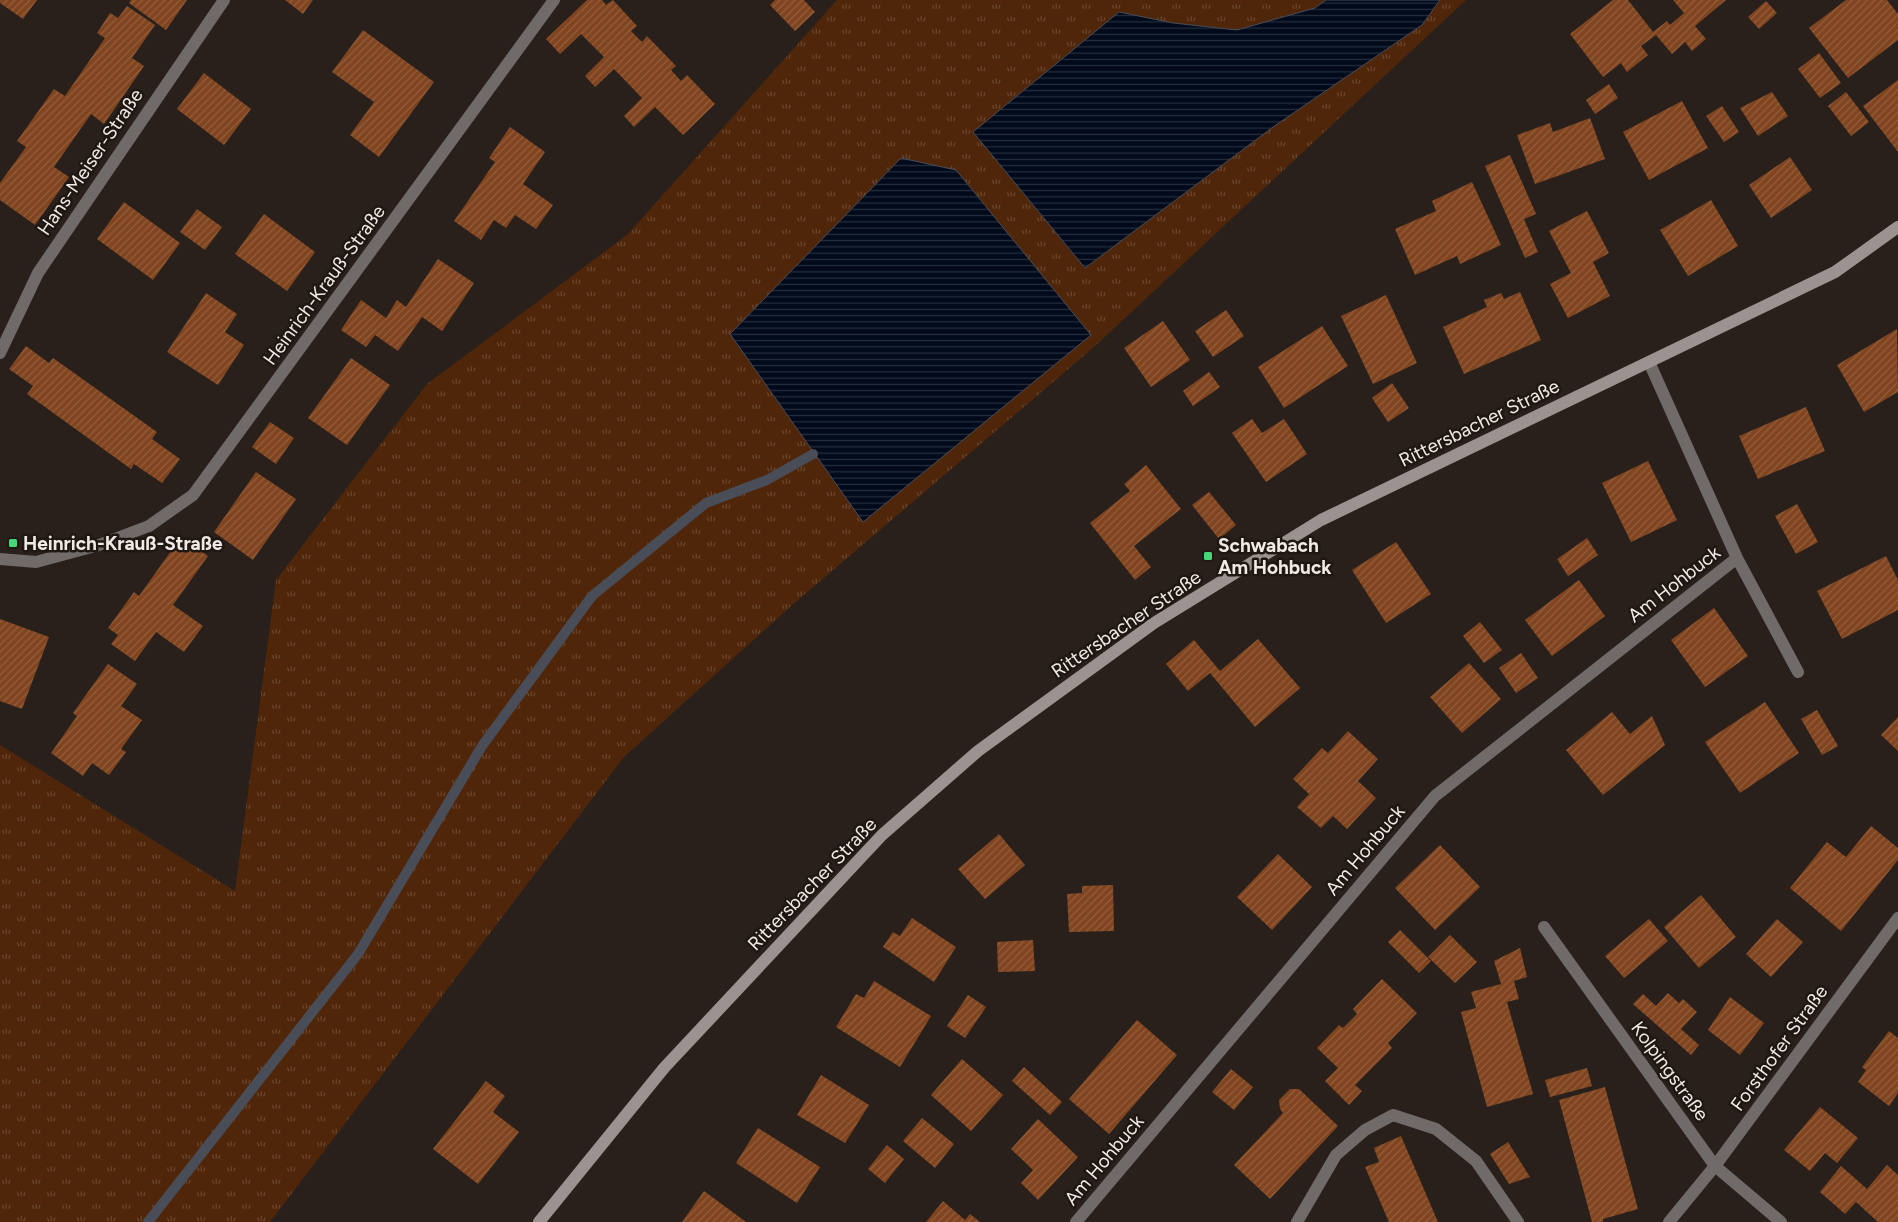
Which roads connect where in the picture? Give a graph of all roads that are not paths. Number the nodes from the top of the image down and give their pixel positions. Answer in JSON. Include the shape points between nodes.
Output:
{"nodes":[{"id":1,"x":224,"y":0,"type":"edge"},
{"id":2,"x":554,"y":0,"type":"edge"},
{"id":3,"x":1898,"y":227,"type":"edge"},
{"id":4,"x":0,"y":353,"type":"edge"},
{"id":5,"x":1649,"y":362,"type":"junction"},
{"id":6,"x":1737,"y":558,"type":"junction"},
{"id":7,"x":0,"y":559,"type":"edge"},
{"id":8,"x":1798,"y":672,"type":"dead end"},
{"id":9,"x":1898,"y":918,"type":"edge"},
{"id":10,"x":1544,"y":927,"type":"dead end"},
{"id":11,"x":1716,"y":1166,"type":"junction"},
{"id":12,"x":539,"y":1222,"type":"edge"},
{"id":13,"x":1076,"y":1222,"type":"edge"},
{"id":14,"x":1297,"y":1222,"type":"edge"},
{"id":15,"x":1518,"y":1222,"type":"edge"},
{"id":16,"x":1669,"y":1222,"type":"edge"},
{"id":17,"x":1782,"y":1222,"type":"edge"}],
"edges":[{"from":1,"to":4,"type":"street","name":"Hans-Meiser-Straße","via":[[38,273]]},
{"from":2,"to":7,"type":"street","name":"Heinrich-Krauß-Straße","via":[[193,495],[149,526],[99,546],[36,562]]},
{"from":3,"to":5,"type":"main road","name":"Rittersbacher Straße","via":[[1834,272]]},
{"from":5,"to":6,"type":"street","name":"Am Hohbuck"},
{"from":5,"to":12,"type":"main road","name":"Rittersbacher Straße","via":[[1322,520],[1154,623],[978,751],[882,835],[670,1061]]},
{"from":6,"to":8,"type":"street","name":"Am Hohbuck"},
{"from":6,"to":13,"type":"street","name":"Am Hohbuck","via":[[1435,796]]},
{"from":9,"to":11,"type":"street","name":"Forsthofer Straße"},
{"from":10,"to":11,"type":"street","name":"Kolpingstraße"},
{"from":11,"to":16,"type":"street","name":"Forsthofer Straße"},
{"from":11,"to":17,"type":"street","name":"Kolpingstraße"},
{"from":14,"to":15,"type":"street","via":[[1336,1155],[1365,1130],[1393,1116],[1436,1129],[1476,1161]]}]}
